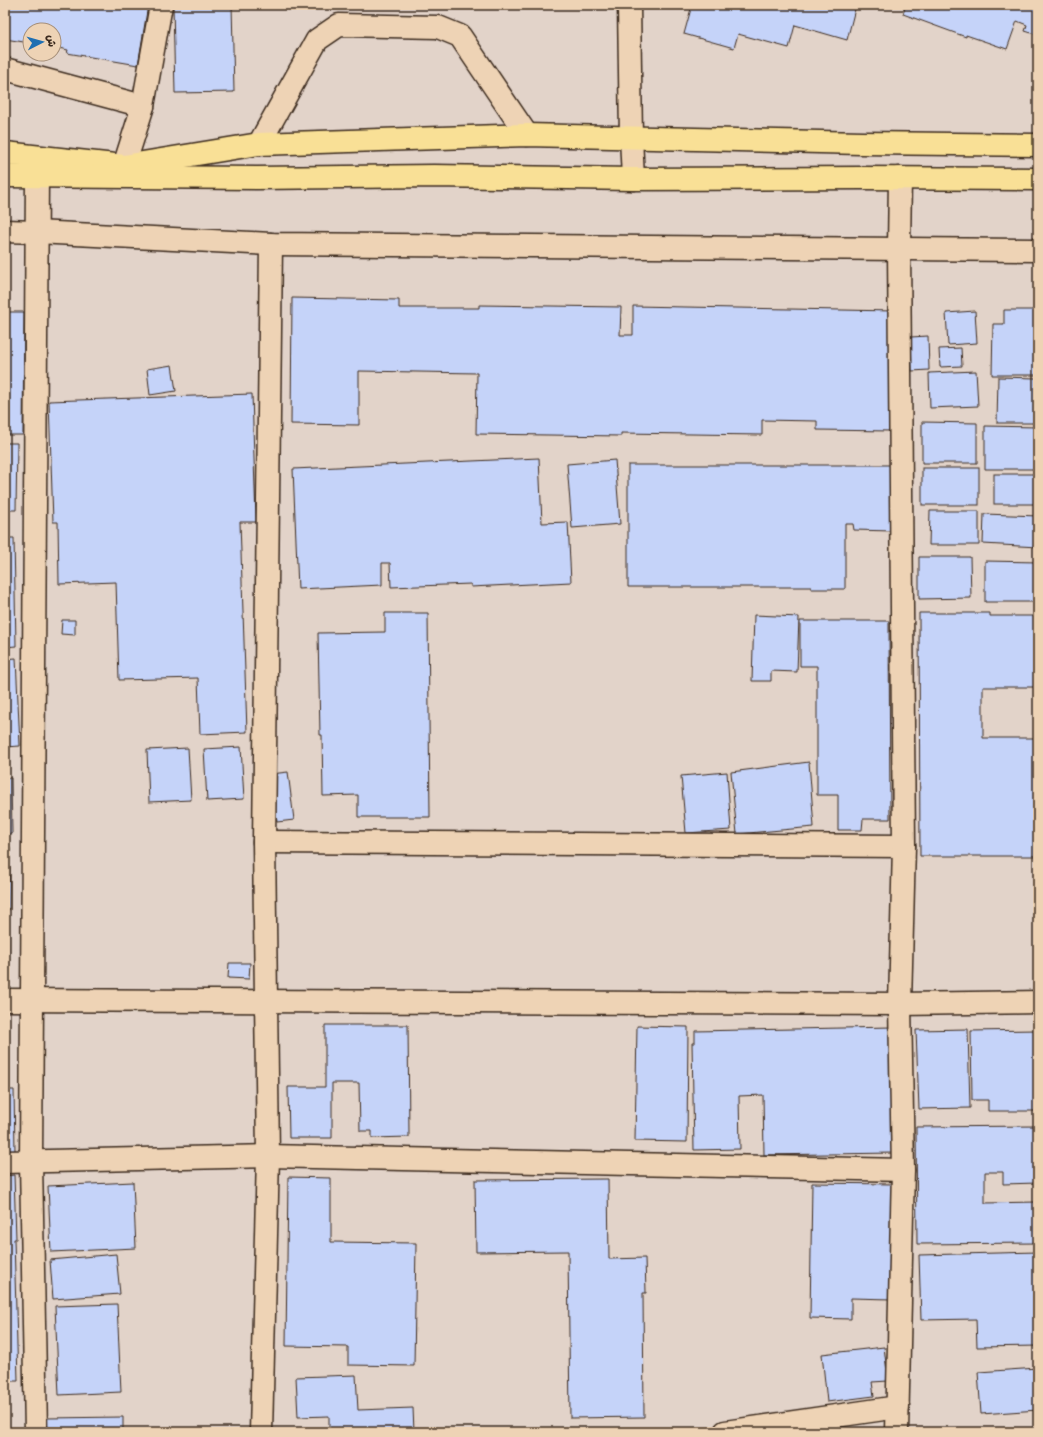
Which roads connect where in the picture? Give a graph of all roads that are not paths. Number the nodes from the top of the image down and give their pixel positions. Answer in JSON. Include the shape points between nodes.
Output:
{"nodes":[{"id":1,"x":160,"y":5,"type":"edge"},
{"id":2,"x":629,"y":5,"type":"edge"},
{"id":3,"x":5,"y":69,"type":"edge"},
{"id":4,"x":143,"y":106,"type":"junction"},
{"id":5,"x":527,"y":135,"type":"junction"},
{"id":6,"x":631,"y":137,"type":"junction"},
{"id":7,"x":259,"y":144,"type":"junction"},
{"id":8,"x":1038,"y":145,"type":"edge"},
{"id":9,"x":5,"y":153,"type":"edge"},
{"id":10,"x":124,"y":166,"type":"junction"},
{"id":11,"x":37,"y":175,"type":"junction"},
{"id":12,"x":5,"y":176,"type":"edge"},
{"id":13,"x":900,"y":178,"type":"junction"},
{"id":14,"x":633,"y":179,"type":"junction"},
{"id":15,"x":1038,"y":179,"type":"edge"},
{"id":16,"x":5,"y":231,"type":"edge"},
{"id":17,"x":36,"y":232,"type":"junction"},
{"id":18,"x":271,"y":244,"type":"junction"},
{"id":19,"x":899,"y":249,"type":"junction"},
{"id":20,"x":1038,"y":250,"type":"edge"},
{"id":21,"x":264,"y":842,"type":"junction"},
{"id":22,"x":904,"y":846,"type":"junction"},
{"id":23,"x":5,"y":1000,"type":"edge"},
{"id":24,"x":31,"y":1000,"type":"junction"},
{"id":25,"x":266,"y":1002,"type":"junction"},
{"id":26,"x":1038,"y":1002,"type":"edge"},
{"id":27,"x":900,"y":1004,"type":"junction"},
{"id":28,"x":268,"y":1156,"type":"junction"},
{"id":29,"x":5,"y":1162,"type":"edge"},
{"id":30,"x":30,"y":1162,"type":"junction"},
{"id":31,"x":903,"y":1170,"type":"junction"},
{"id":32,"x":898,"y":1407,"type":"junction"},
{"id":33,"x":36,"y":1432,"type":"edge"},
{"id":34,"x":261,"y":1432,"type":"edge"},
{"id":35,"x":725,"y":1432,"type":"edge"},
{"id":36,"x":897,"y":1432,"type":"edge"}],
"edges":[{"from":1,"to":4,"type":"street"},
{"from":2,"to":6,"type":"street"},
{"from":3,"to":4,"type":"street"},
{"from":4,"to":10,"type":"street"},
{"from":5,"to":6,"type":"highway"},
{"from":5,"to":7,"type":"highway"},
{"from":5,"to":7,"type":"street","via":[[460,36],[438,27],[339,25],[317,40]]},
{"from":6,"to":8,"type":"highway"},
{"from":6,"to":14,"type":"street"},
{"from":7,"to":10,"type":"highway"},
{"from":9,"to":10,"type":"highway"},
{"from":11,"to":12,"type":"highway"},
{"from":11,"to":14,"type":"highway"},
{"from":11,"to":17,"type":"street"},
{"from":13,"to":14,"type":"highway"},
{"from":13,"to":15,"type":"highway"},
{"from":13,"to":19,"type":"street"},
{"from":16,"to":17,"type":"street"},
{"from":17,"to":18,"type":"street"},
{"from":17,"to":24,"type":"street"},
{"from":18,"to":19,"type":"street"},
{"from":18,"to":21,"type":"street"},
{"from":19,"to":20,"type":"street"},
{"from":19,"to":22,"type":"street"},
{"from":21,"to":22,"type":"street"},
{"from":21,"to":25,"type":"street"},
{"from":22,"to":27,"type":"street"},
{"from":23,"to":24,"type":"street"},
{"from":24,"to":25,"type":"street"},
{"from":24,"to":30,"type":"street"},
{"from":25,"to":27,"type":"street"},
{"from":25,"to":28,"type":"street"},
{"from":26,"to":27,"type":"street"},
{"from":27,"to":31,"type":"street"},
{"from":28,"to":30,"type":"street"},
{"from":28,"to":31,"type":"street"},
{"from":28,"to":34,"type":"street"},
{"from":29,"to":30,"type":"street"},
{"from":30,"to":33,"type":"street"},
{"from":31,"to":32,"type":"street"},
{"from":32,"to":35,"type":"street"},
{"from":32,"to":36,"type":"street"}]}
